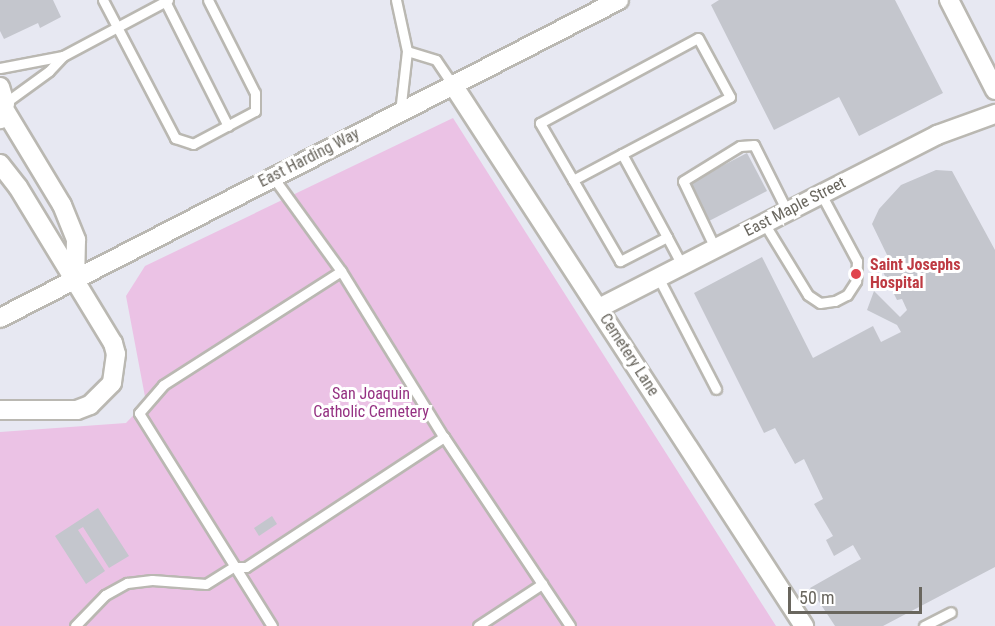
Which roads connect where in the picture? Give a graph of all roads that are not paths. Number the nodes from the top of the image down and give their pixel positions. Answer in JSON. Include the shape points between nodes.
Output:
{"nodes":[{"id":1,"x":103,"y":0,"type":"edge"},
{"id":2,"x":208,"y":0,"type":"edge"},
{"id":3,"x":396,"y":0,"type":"edge"},
{"id":4,"x":619,"y":0,"type":"edge"},
{"id":5,"x":949,"y":0,"type":"edge"},
{"id":6,"x":167,"y":1,"type":"edge"},
{"id":7,"x":117,"y":27,"type":"junction"},
{"id":8,"x":407,"y":51,"type":"junction"},
{"id":9,"x":63,"y":56,"type":"junction"},
{"id":10,"x":0,"y":68,"type":"edge"},
{"id":11,"x":453,"y":85,"type":"junction"},
{"id":12,"x":995,"y":90,"type":"edge"},
{"id":13,"x":2,"y":105,"type":"edge"},
{"id":14,"x":400,"y":112,"type":"junction"},
{"id":15,"x":995,"y":114,"type":"edge"},
{"id":16,"x":228,"y":126,"type":"junction"},
{"id":17,"x":622,"y":154,"type":"junction"},
{"id":18,"x":0,"y":164,"type":"edge"},
{"id":19,"x":273,"y":177,"type":"junction"},
{"id":20,"x":573,"y":180,"type":"junction"},
{"id":21,"x":821,"y":194,"type":"junction"},
{"id":22,"x":787,"y":212,"type":"junction"},
{"id":23,"x":764,"y":223,"type":"junction"},
{"id":24,"x":667,"y":237,"type":"junction"},
{"id":25,"x":715,"y":248,"type":"junction"},
{"id":26,"x":682,"y":265,"type":"junction"},
{"id":27,"x":341,"y":271,"type":"junction"},
{"id":28,"x":658,"y":277,"type":"junction"},
{"id":29,"x":75,"y":280,"type":"junction"},
{"id":30,"x":599,"y":308,"type":"junction"},
{"id":31,"x":0,"y":318,"type":"edge"},
{"id":32,"x":716,"y":389,"type":"dead end"},
{"id":33,"x":0,"y":410,"type":"edge"},
{"id":34,"x":444,"y":438,"type":"junction"},
{"id":35,"x":233,"y":567,"type":"junction"},
{"id":36,"x":542,"y":584,"type":"junction"},
{"id":37,"x":951,"y":612,"type":"dead end"},
{"id":38,"x":75,"y":626,"type":"edge"},
{"id":39,"x":272,"y":626,"type":"edge"},
{"id":40,"x":478,"y":626,"type":"edge"},
{"id":41,"x":570,"y":626,"type":"edge"},
{"id":42,"x":804,"y":626,"type":"edge"},
{"id":43,"x":924,"y":626,"type":"edge"}],
"edges":[{"from":1,"to":7,"type":"lane"},
{"from":2,"to":16,"type":"lane","via":[[255,93],[255,111]]},
{"from":3,"to":8,"type":"lane"},
{"from":4,"to":11,"type":"street","name":"East Harding Way"},
{"from":5,"to":12,"type":"street"},
{"from":6,"to":7,"type":"lane"},
{"from":6,"to":16,"type":"lane"},
{"from":7,"to":9,"type":"lane"},
{"from":7,"to":16,"type":"lane","via":[[175,138],[193,144]]},
{"from":8,"to":11,"type":"lane","via":[[436,60]]},
{"from":8,"to":14,"type":"lane"},
{"from":9,"to":10,"type":"lane"},
{"from":9,"to":13,"type":"lane"},
{"from":11,"to":14,"type":"street","name":"East Harding Way"},
{"from":11,"to":30,"type":"street","name":"Cemetery Lane"},
{"from":13,"to":29,"type":"street","via":[[62,205],[76,240]]},
{"from":14,"to":19,"type":"street","name":"East Harding Way"},
{"from":15,"to":21,"type":"street","name":"East Maple Street","via":[[937,135]]},
{"from":17,"to":20,"type":"lane"},
{"from":17,"to":20,"type":"lane","via":[[729,97],[698,38],[540,123]]},
{"from":17,"to":24,"type":"lane"},
{"from":18,"to":29,"type":"street"},
{"from":19,"to":27,"type":"lane"},
{"from":19,"to":29,"type":"street","name":"East Harding Way"},
{"from":20,"to":24,"type":"lane","via":[[620,261]]},
{"from":21,"to":22,"type":"street","name":"East Maple Street"},
{"from":21,"to":23,"type":"lane","via":[[857,261],[856,280],[847,295],[835,302],[820,303],[808,295]]},
{"from":22,"to":23,"type":"street","name":"East Maple Street"},
{"from":22,"to":25,"type":"lane","via":[[754,145],[740,146],[683,181]]},
{"from":23,"to":25,"type":"street","name":"East Maple Street"},
{"from":24,"to":26,"type":"lane"},
{"from":25,"to":26,"type":"street","name":"East Maple Street"},
{"from":26,"to":28,"type":"street","name":"East Maple Street"},
{"from":27,"to":34,"type":"lane"},
{"from":27,"to":35,"type":"lane","via":[[163,384],[139,413]]},
{"from":28,"to":30,"type":"street","name":"East Maple Street"},
{"from":28,"to":32,"type":"lane"},
{"from":29,"to":31,"type":"street","name":"East Harding Way"},
{"from":29,"to":33,"type":"street","via":[[113,343],[115,372],[109,389],[77,410]]},
{"from":30,"to":42,"type":"street","name":"Cemetery Lane"},
{"from":34,"to":35,"type":"lane","via":[[246,567]]},
{"from":34,"to":36,"type":"lane"},
{"from":35,"to":38,"type":"lane","via":[[206,584],[152,579],[127,582],[105,595]]},
{"from":35,"to":39,"type":"lane"},
{"from":36,"to":40,"type":"lane"},
{"from":36,"to":41,"type":"lane"},
{"from":37,"to":43,"type":"lane"}]}
